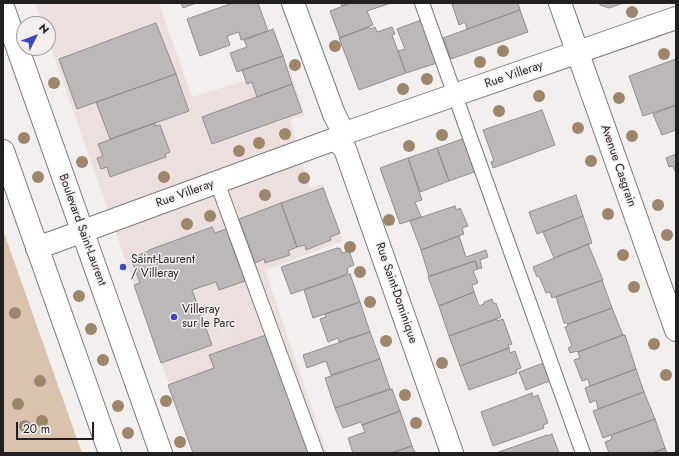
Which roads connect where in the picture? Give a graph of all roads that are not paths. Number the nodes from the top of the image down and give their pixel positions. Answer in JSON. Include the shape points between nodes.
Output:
{"nodes":[{"id":1,"x":294,"y":3,"type":"edge"},
{"id":2,"x":422,"y":3,"type":"edge"},
{"id":3,"x":560,"y":3,"type":"edge"},
{"id":4,"x":3,"y":7,"type":"edge"},
{"id":5,"x":676,"y":18,"type":"edge"},
{"id":6,"x":578,"y":52,"type":"junction"},
{"id":7,"x":455,"y":96,"type":"junction"},
{"id":8,"x":342,"y":136,"type":"junction"},
{"id":9,"x":3,"y":151,"type":"edge"},
{"id":10,"x":217,"y":182,"type":"junction"},
{"id":11,"x":82,"y":231,"type":"junction"},
{"id":12,"x":37,"y":248,"type":"junction"},
{"id":13,"x":676,"y":330,"type":"edge"},
{"id":14,"x":110,"y":453,"type":"edge"},
{"id":15,"x":161,"y":453,"type":"edge"},
{"id":16,"x":316,"y":453,"type":"edge"},
{"id":17,"x":452,"y":453,"type":"edge"},
{"id":18,"x":583,"y":453,"type":"edge"}],
"edges":[{"from":1,"to":8,"type":"street","name":"Rue Saint-Dominique","via":[[334,114],[344,130]]},
{"from":2,"to":7,"type":"lane"},
{"from":3,"to":6,"type":"street","name":"Avenue Casgrain"},
{"from":4,"to":11,"type":"street","name":"Boulevard Saint-Laurent"},
{"from":5,"to":6,"type":"street","name":"Rue Villeray"},
{"from":6,"to":7,"type":"street","name":"Rue Villeray"},
{"from":6,"to":13,"type":"street","name":"Avenue Casgrain"},
{"from":7,"to":8,"type":"street","name":"Rue Villeray"},
{"from":7,"to":18,"type":"lane"},
{"from":8,"to":10,"type":"street","name":"Rue Villeray"},
{"from":8,"to":17,"type":"street","name":"Rue Saint-Dominique","via":[[339,142],[345,149]]},
{"from":9,"to":12,"type":"street"},
{"from":10,"to":11,"type":"street","name":"Rue Villeray"},
{"from":10,"to":16,"type":"lane"},
{"from":11,"to":12,"type":"street","name":"Rue Villeray"},
{"from":11,"to":15,"type":"street","name":"Boulevard Saint-Laurent"},
{"from":12,"to":14,"type":"street"}]}
